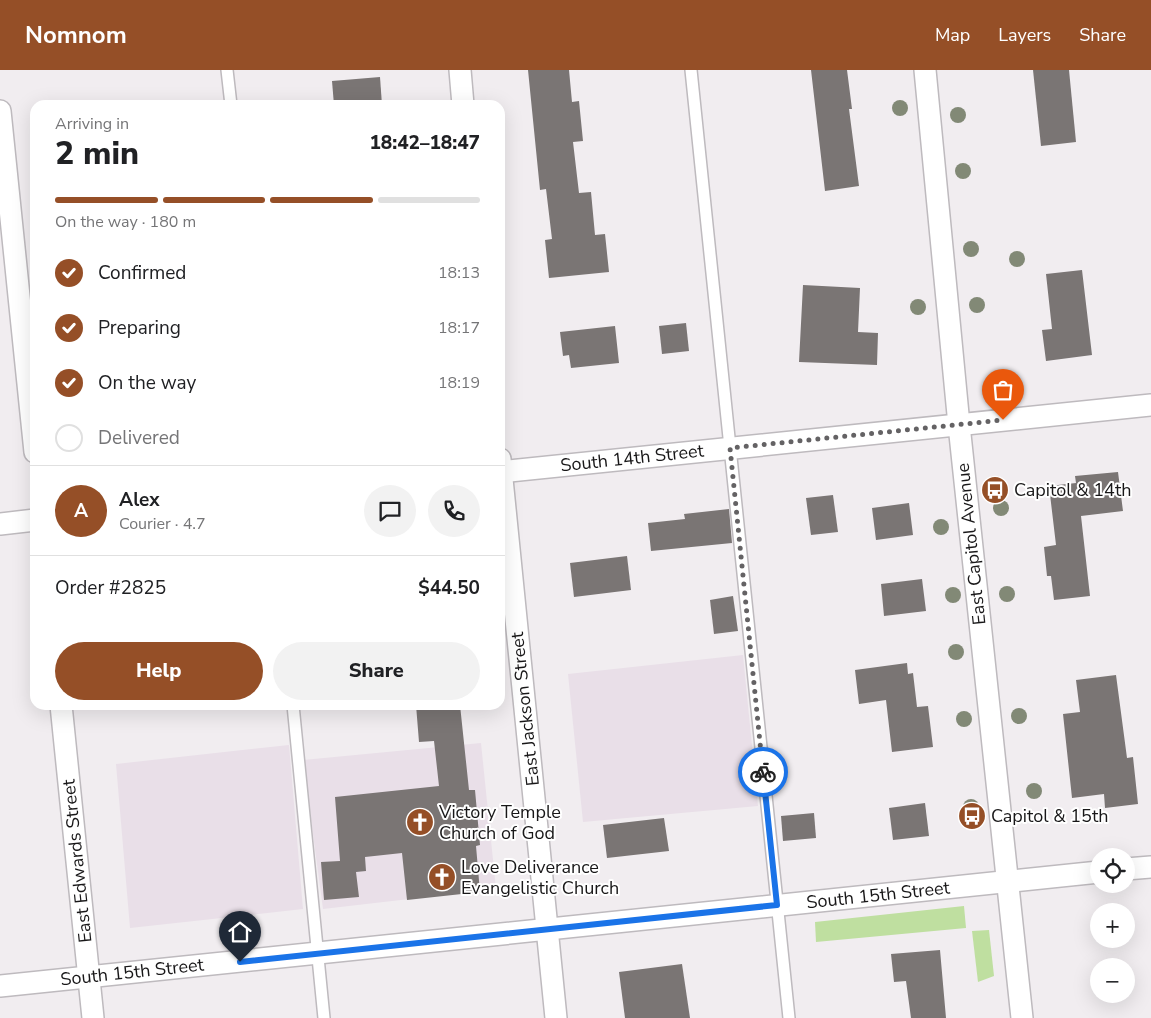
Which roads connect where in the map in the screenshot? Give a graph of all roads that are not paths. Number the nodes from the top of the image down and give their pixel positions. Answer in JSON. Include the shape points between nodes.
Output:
{"nodes":[{"id":1,"x":227,"y":70,"type":"edge"},
{"id":2,"x":460,"y":70,"type":"edge"},
{"id":3,"x":691,"y":70,"type":"edge"},
{"id":4,"x":925,"y":70,"type":"edge"},
{"id":5,"x":230,"y":100,"type":"edge"},
{"id":6,"x":463,"y":100,"type":"edge"},
{"id":7,"x":0,"y":111,"type":"edge"},
{"id":8,"x":30,"y":403,"type":"edge"},
{"id":9,"x":1151,"y":405,"type":"edge"},
{"id":10,"x":959,"y":426,"type":"junction"},
{"id":11,"x":730,"y":448,"type":"junction"},
{"id":12,"x":505,"y":468,"type":"edge"},
{"id":13,"x":505,"y":507,"type":"edge"},
{"id":14,"x":30,"y":521,"type":"edge"},
{"id":15,"x":0,"y":524,"type":"edge"},
{"id":16,"x":62,"y":710,"type":"edge"},
{"id":17,"x":293,"y":710,"type":"edge"},
{"id":18,"x":1151,"y":867,"type":"edge"},
{"id":19,"x":1135,"y":869,"type":"edge"},
{"id":20,"x":1090,"y":873,"type":"edge"},
{"id":21,"x":1007,"y":882,"type":"junction"},
{"id":22,"x":777,"y":905,"type":"junction"},
{"id":23,"x":548,"y":929,"type":"junction"},
{"id":24,"x":318,"y":954,"type":"junction"},
{"id":25,"x":89,"y":977,"type":"junction"},
{"id":26,"x":0,"y":986,"type":"edge"},
{"id":27,"x":92,"y":1018,"type":"edge"},
{"id":28,"x":324,"y":1018,"type":"edge"},
{"id":29,"x":556,"y":1018,"type":"edge"},
{"id":30,"x":789,"y":1018,"type":"edge"},
{"id":31,"x":1022,"y":1018,"type":"edge"}],
"edges":[{"from":1,"to":5,"type":"lane"},
{"from":2,"to":6,"type":"street"},
{"from":3,"to":11,"type":"lane"},
{"from":4,"to":10,"type":"street","name":"East Capitol Avenue"},
{"from":7,"to":8,"type":"street"},
{"from":9,"to":10,"type":"street","name":"South 14th Street"},
{"from":10,"to":11,"type":"street","name":"South 14th Street"},
{"from":10,"to":21,"type":"street","name":"East Capitol Avenue"},
{"from":11,"to":12,"type":"street","name":"South 14th Street"},
{"from":11,"to":22,"type":"lane"},
{"from":13,"to":23,"type":"street","name":"East Jackson Street"},
{"from":14,"to":15,"type":"street"},
{"from":16,"to":25,"type":"street","name":"East Edwards Street"},
{"from":17,"to":24,"type":"lane"},
{"from":18,"to":19,"type":"street"},
{"from":20,"to":21,"type":"street","name":"South 15th Street"},
{"from":21,"to":22,"type":"street","name":"South 15th Street"},
{"from":21,"to":31,"type":"street","name":"East Capitol Avenue"},
{"from":22,"to":23,"type":"street","name":"South 15th Street"},
{"from":22,"to":30,"type":"lane"},
{"from":23,"to":24,"type":"street","name":"South 15th Street"},
{"from":23,"to":29,"type":"street","name":"East Jackson Street"},
{"from":24,"to":25,"type":"street","name":"South 15th Street"},
{"from":24,"to":28,"type":"lane"},
{"from":25,"to":26,"type":"street","name":"South 15th Street"},
{"from":25,"to":27,"type":"street","name":"East Edwards Street"}]}
